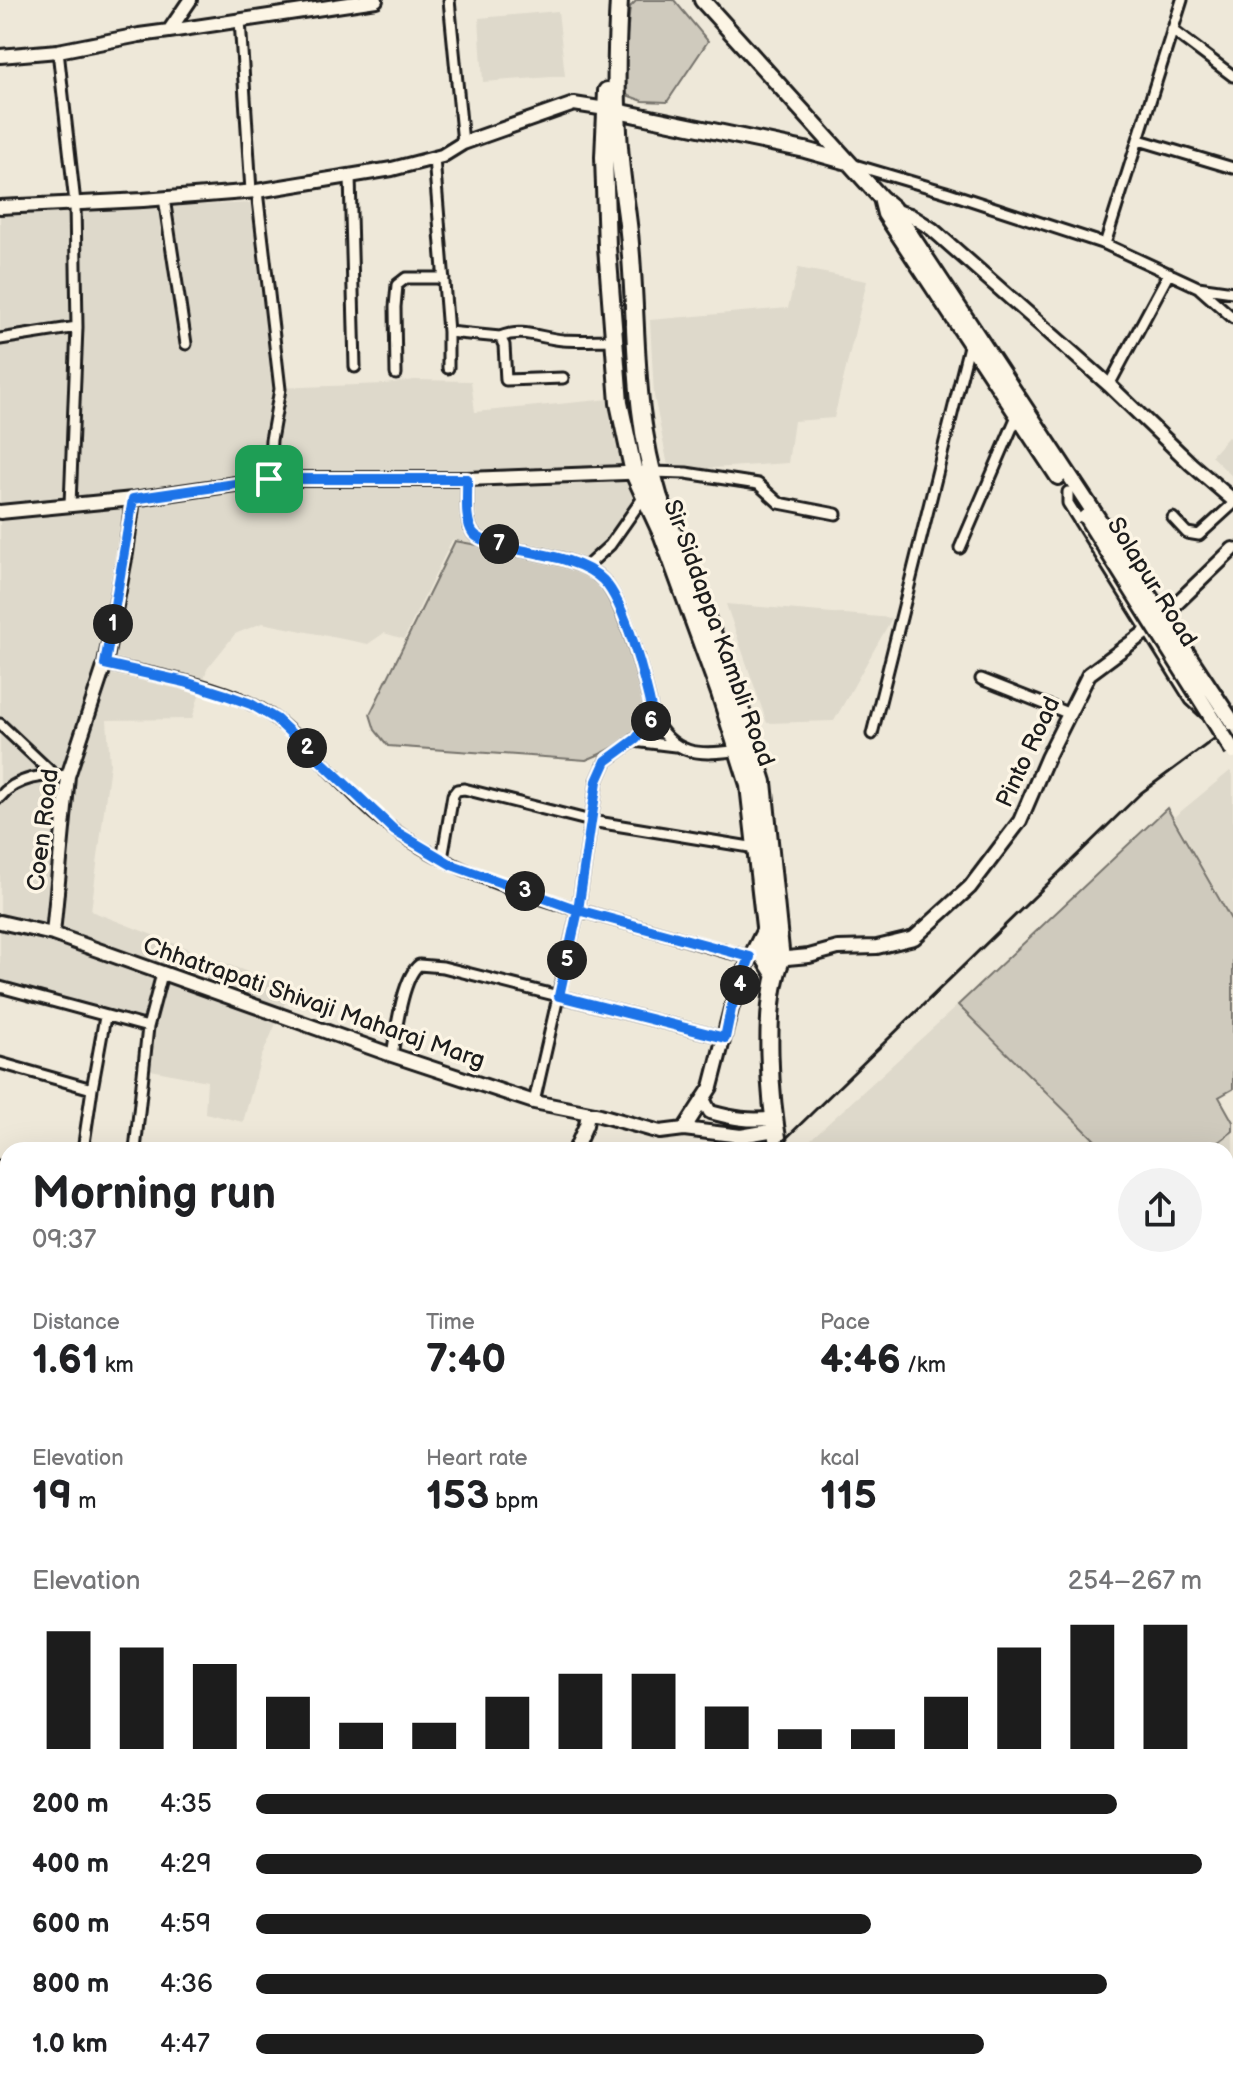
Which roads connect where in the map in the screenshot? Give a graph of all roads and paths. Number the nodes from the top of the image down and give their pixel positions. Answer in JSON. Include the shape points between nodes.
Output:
{"nodes":[{"id":1,"x":190,"y":0,"type":"edge"},
{"id":2,"x":376,"y":0,"type":"edge"},
{"id":3,"x":449,"y":0,"type":"edge"},
{"id":4,"x":608,"y":0,"type":"edge"},
{"id":5,"x":619,"y":0,"type":"edge"},
{"id":6,"x":702,"y":0,"type":"edge"},
{"id":7,"x":1182,"y":0,"type":"edge"},
{"id":8,"x":240,"y":20,"type":"junction"},
{"id":9,"x":1172,"y":30,"type":"junction"},
{"id":10,"x":169,"y":31,"type":"junction"},
{"id":11,"x":58,"y":51,"type":"junction"},
{"id":12,"x":0,"y":56,"type":"edge"},
{"id":13,"x":1233,"y":76,"type":"edge"},
{"id":14,"x":612,"y":110,"type":"junction"},
{"id":15,"x":811,"y":123,"type":"junction"},
{"id":16,"x":1139,"y":140,"type":"junction"},
{"id":17,"x":463,"y":143,"type":"junction"},
{"id":18,"x":805,"y":150,"type":"junction"},
{"id":19,"x":434,"y":158,"type":"junction"},
{"id":20,"x":848,"y":163,"type":"junction"},
{"id":21,"x":1233,"y":168,"type":"edge"},
{"id":22,"x":350,"y":176,"type":"junction"},
{"id":23,"x":254,"y":191,"type":"junction"},
{"id":24,"x":164,"y":198,"type":"junction"},
{"id":25,"x":881,"y":198,"type":"junction"},
{"id":26,"x":75,"y":203,"type":"junction"},
{"id":27,"x":0,"y":207,"type":"edge"},
{"id":28,"x":895,"y":211,"type":"junction"},
{"id":29,"x":1105,"y":244,"type":"junction"},
{"id":30,"x":1169,"y":273,"type":"junction"},
{"id":31,"x":444,"y":278,"type":"junction"},
{"id":32,"x":1198,"y":287,"type":"junction"},
{"id":33,"x":1233,"y":292,"type":"edge"},
{"id":34,"x":1233,"y":318,"type":"edge"},
{"id":35,"x":77,"y":327,"type":"junction"},
{"id":36,"x":448,"y":332,"type":"junction"},
{"id":37,"x":500,"y":337,"type":"junction"},
{"id":38,"x":0,"y":339,"type":"edge"},
{"id":39,"x":615,"y":340,"type":"junction"},
{"id":40,"x":970,"y":342,"type":"junction"},
{"id":41,"x":186,"y":344,"type":"dead end"},
{"id":42,"x":355,"y":367,"type":"dead end"},
{"id":43,"x":448,"y":368,"type":"dead end"},
{"id":44,"x":396,"y":374,"type":"dead end"},
{"id":45,"x":563,"y":378,"type":"dead end"},
{"id":46,"x":1109,"y":385,"type":"junction"},
{"id":47,"x":1017,"y":416,"type":"junction"},
{"id":48,"x":646,"y":476,"type":"junction"},
{"id":49,"x":269,"y":479,"type":"junction"},
{"id":50,"x":467,"y":479,"type":"junction"},
{"id":51,"x":1073,"y":491,"type":"junction"},
{"id":52,"x":643,"y":498,"type":"junction"},
{"id":53,"x":133,"y":499,"type":"junction"},
{"id":54,"x":1233,"y":502,"type":"edge"},
{"id":55,"x":70,"y":504,"type":"junction"},
{"id":56,"x":0,"y":512,"type":"edge"},
{"id":57,"x":836,"y":514,"type":"dead end"},
{"id":58,"x":1173,"y":518,"type":"dead end"},
{"id":59,"x":960,"y":548,"type":"dead end"},
{"id":60,"x":1233,"y":549,"type":"edge"},
{"id":61,"x":587,"y":566,"type":"junction"},
{"id":62,"x":1163,"y":616,"type":"junction"},
{"id":63,"x":1148,"y":630,"type":"junction"},
{"id":64,"x":105,"y":664,"type":"junction"},
{"id":65,"x":981,"y":679,"type":"dead end"},
{"id":66,"x":1070,"y":714,"type":"junction"},
{"id":67,"x":653,"y":717,"type":"junction"},
{"id":68,"x":1223,"y":717,"type":"edge"},
{"id":69,"x":0,"y":724,"type":"edge"},
{"id":70,"x":872,"y":734,"type":"dead end"},
{"id":71,"x":634,"y":741,"type":"junction"},
{"id":72,"x":675,"y":746,"type":"junction"},
{"id":73,"x":739,"y":750,"type":"junction"},
{"id":74,"x":1233,"y":751,"type":"edge"},
{"id":75,"x":53,"y":774,"type":"junction"},
{"id":76,"x":68,"y":776,"type":"junction"},
{"id":77,"x":0,"y":797,"type":"edge"},
{"id":78,"x":591,"y":821,"type":"junction"},
{"id":79,"x":756,"y":848,"type":"junction"},
{"id":80,"x":442,"y":859,"type":"junction"},
{"id":81,"x":578,"y":910,"type":"junction"},
{"id":82,"x":0,"y":922,"type":"edge"},
{"id":83,"x":53,"y":934,"type":"junction"},
{"id":84,"x":768,"y":962,"type":"junction"},
{"id":85,"x":162,"y":974,"type":"junction"},
{"id":86,"x":0,"y":987,"type":"edge"},
{"id":87,"x":559,"y":996,"type":"junction"},
{"id":88,"x":105,"y":1017,"type":"junction"},
{"id":89,"x":148,"y":1027,"type":"junction"},
{"id":90,"x":725,"y":1038,"type":"junction"},
{"id":91,"x":392,"y":1055,"type":"junction"},
{"id":92,"x":0,"y":1063,"type":"edge"},
{"id":93,"x":92,"y":1089,"type":"junction"},
{"id":94,"x":703,"y":1099,"type":"junction"},
{"id":95,"x":534,"y":1102,"type":"junction"},
{"id":96,"x":588,"y":1113,"type":"junction"},
{"id":97,"x":775,"y":1124,"type":"junction"},
{"id":98,"x":684,"y":1129,"type":"junction"},
{"id":99,"x":84,"y":1142,"type":"edge"},
{"id":100,"x":136,"y":1142,"type":"edge"},
{"id":101,"x":579,"y":1142,"type":"edge"},
{"id":102,"x":778,"y":1142,"type":"edge"}],
"edges":[{"from":1,"to":10,"type":"street"},
{"from":2,"to":8,"type":"street"},
{"from":3,"to":17,"type":"street"},
{"from":4,"to":14,"type":"highway","name":"Sir Siddappa Kambli Road"},
{"from":5,"to":14,"type":"highway"},
{"from":6,"to":15,"type":"main road"},
{"from":7,"to":9,"type":"street"},
{"from":8,"to":10,"type":"street"},
{"from":8,"to":23,"type":"street"},
{"from":9,"to":13,"type":"street"},
{"from":9,"to":16,"type":"street"},
{"from":10,"to":11,"type":"street"},
{"from":11,"to":12,"type":"street"},
{"from":11,"to":26,"type":"street"},
{"from":14,"to":17,"type":"street","via":[[574,104]]},
{"from":14,"to":18,"type":"main road"},
{"from":14,"to":39,"type":"highway","name":"Sir Siddappa Kambli Road","via":[[606,217]]},
{"from":14,"to":48,"type":"highway","name":"Sir Siddappa Kambli Road","via":[[630,245]]},
{"from":15,"to":18,"type":"main road","via":[[817,141]]},
{"from":15,"to":20,"type":"main road"},
{"from":16,"to":21,"type":"street"},
{"from":16,"to":29,"type":"street"},
{"from":17,"to":19,"type":"street"},
{"from":18,"to":20,"type":"main road"},
{"from":19,"to":22,"type":"street"},
{"from":19,"to":31,"type":"street"},
{"from":20,"to":25,"type":"main road"},
{"from":20,"to":29,"type":"street"},
{"from":22,"to":23,"type":"street"},
{"from":22,"to":42,"type":"street"},
{"from":23,"to":24,"type":"street"},
{"from":23,"to":49,"type":"street","via":[[280,389]]},
{"from":24,"to":26,"type":"street"},
{"from":24,"to":41,"type":"street"},
{"from":25,"to":28,"type":"main road"},
{"from":25,"to":40,"type":"main road","via":[[885,214]]},
{"from":26,"to":27,"type":"street"},
{"from":26,"to":35,"type":"street"},
{"from":28,"to":46,"type":"street","via":[[932,229]]},
{"from":28,"to":51,"type":"main road"},
{"from":29,"to":30,"type":"street"},
{"from":30,"to":32,"type":"street"},
{"from":30,"to":46,"type":"street"},
{"from":31,"to":36,"type":"street"},
{"from":31,"to":44,"type":"street","via":[[406,278],[397,285]]},
{"from":32,"to":33,"type":"street"},
{"from":32,"to":34,"type":"street"},
{"from":35,"to":38,"type":"street"},
{"from":35,"to":55,"type":"street"},
{"from":36,"to":37,"type":"street"},
{"from":36,"to":43,"type":"street"},
{"from":37,"to":39,"type":"street","via":[[527,332],[543,338]]},
{"from":37,"to":45,"type":"street","via":[[506,380]]},
{"from":39,"to":48,"type":"highway","name":"Sir Siddappa Kambli Road","via":[[619,403]]},
{"from":40,"to":47,"type":"main road"},
{"from":40,"to":70,"type":"street"},
{"from":46,"to":54,"type":"street"},
{"from":47,"to":51,"type":"main road"},
{"from":47,"to":59,"type":"street"},
{"from":48,"to":50,"type":"street"},
{"from":48,"to":52,"type":"highway","name":"Sir Siddappa Kambli Road"},
{"from":48,"to":57,"type":"street","via":[[686,473],[758,484],[779,503]]},
{"from":48,"to":84,"type":"highway","name":"Sir Siddappa Kambli Road","via":[[734,689],[763,782]]},
{"from":49,"to":50,"type":"street"},
{"from":49,"to":53,"type":"street"},
{"from":50,"to":61,"type":"street","via":[[474,535]]},
{"from":51,"to":62,"type":"street","via":[[1086,490],[1093,499]]},
{"from":51,"to":63,"type":"street","via":[[1068,503]]},
{"from":51,"to":68,"type":"main road","name":"Solapur Road","bridge":true},
{"from":52,"to":61,"type":"street","via":[[610,545]]},
{"from":52,"to":73,"type":"highway","name":"Sir Siddappa Kambli Road","via":[[663,536]]},
{"from":53,"to":55,"type":"street"},
{"from":53,"to":64,"type":"street","name":"Coen Road"},
{"from":54,"to":58,"type":"street","via":[[1199,535],[1187,533]]},
{"from":55,"to":56,"type":"street"},
{"from":60,"to":62,"type":"street","name":"Pinto Road"},
{"from":61,"to":67,"type":"street","via":[[614,596]]},
{"from":62,"to":63,"type":"street","name":"Pinto Road"},
{"from":62,"to":68,"type":"street","via":[[1223,697]]},
{"from":63,"to":66,"type":"street","name":"Pinto Road","via":[[1089,674]]},
{"from":63,"to":68,"type":"street","via":[[1191,700]]},
{"from":64,"to":76,"type":"street","name":"Coen Road"},
{"from":64,"to":80,"type":"street","via":[[185,682],[263,711],[395,831]]},
{"from":65,"to":66,"type":"street"},
{"from":66,"to":84,"type":"street","name":"Pinto Road","via":[[1020,821],[970,887],[914,938]]},
{"from":67,"to":71,"type":"street"},
{"from":67,"to":72,"type":"street"},
{"from":68,"to":74,"type":"main road","name":"Solapur Road","bridge":true},
{"from":69,"to":75,"type":"street"},
{"from":71,"to":72,"type":"street"},
{"from":71,"to":78,"type":"street","via":[[606,761]]},
{"from":72,"to":73,"type":"street","via":[[692,752]]},
{"from":73,"to":79,"type":"highway","name":"Sir Siddappa Kambli Road"},
{"from":75,"to":76,"type":"street"},
{"from":75,"to":77,"type":"street","via":[[20,782]]},
{"from":76,"to":83,"type":"street","name":"Coen Road"},
{"from":78,"to":79,"type":"street"},
{"from":78,"to":80,"type":"street","via":[[457,790]]},
{"from":78,"to":81,"type":"street"},
{"from":79,"to":84,"type":"highway","name":"Sir Siddappa Kambli Road"},
{"from":80,"to":81,"type":"street"},
{"from":81,"to":84,"type":"street"},
{"from":81,"to":87,"type":"street"},
{"from":82,"to":83,"type":"street","name":"Chhatrapati Shivaji Maharaj Marg"},
{"from":83,"to":85,"type":"street","name":"Chhatrapati Shivaji Maharaj Marg"},
{"from":84,"to":90,"type":"street","via":[[731,1009]]},
{"from":84,"to":97,"type":"highway"},
{"from":85,"to":89,"type":"street"},
{"from":85,"to":91,"type":"street","name":"Chhatrapati Shivaji Maharaj Marg"},
{"from":86,"to":88,"type":"street"},
{"from":87,"to":90,"type":"street"},
{"from":87,"to":91,"type":"street","via":[[419,965],[407,985]]},
{"from":87,"to":95,"type":"street"},
{"from":88,"to":89,"type":"street"},
{"from":88,"to":93,"type":"street"},
{"from":89,"to":100,"type":"street"},
{"from":90,"to":94,"type":"street"},
{"from":91,"to":95,"type":"street","name":"Chhatrapati Shivaji Maharaj Marg"},
{"from":92,"to":93,"type":"street"},
{"from":93,"to":99,"type":"street"},
{"from":94,"to":97,"type":"street","via":[[710,1112]]},
{"from":94,"to":98,"type":"street"},
{"from":95,"to":96,"type":"street","name":"Chhatrapati Shivaji Maharaj Marg"},
{"from":96,"to":98,"type":"street","name":"Chhatrapati Shivaji Maharaj Marg","via":[[660,1132]]},
{"from":96,"to":101,"type":"street"},
{"from":97,"to":98,"type":"street","name":"Chhatrapati Shivaji Maharaj Marg","via":[[741,1136]]},
{"from":97,"to":102,"type":"highway"}]}
